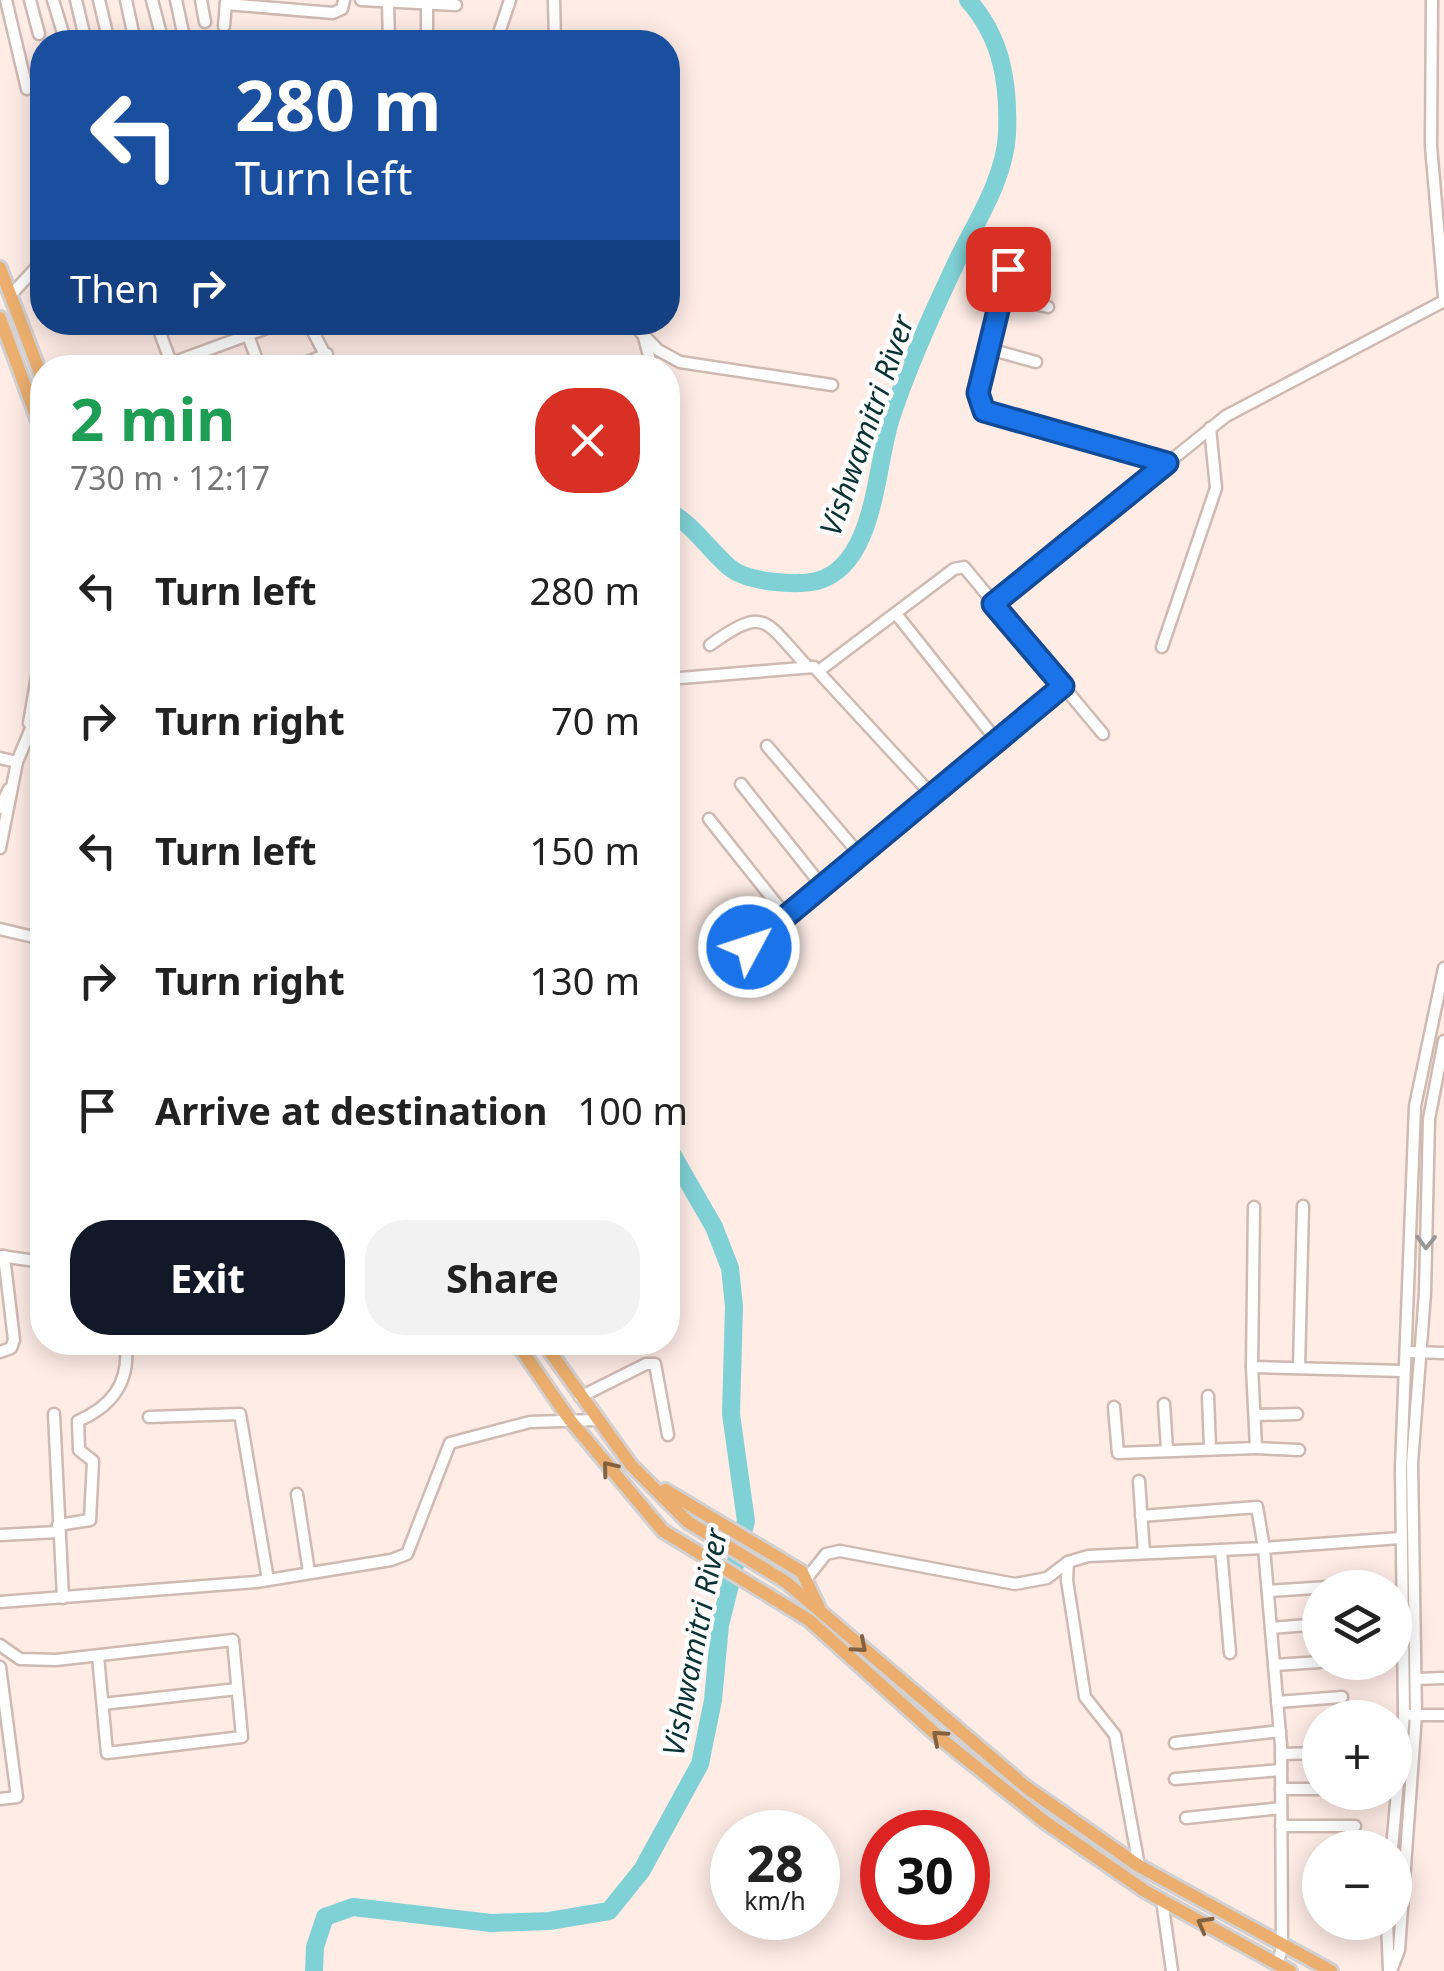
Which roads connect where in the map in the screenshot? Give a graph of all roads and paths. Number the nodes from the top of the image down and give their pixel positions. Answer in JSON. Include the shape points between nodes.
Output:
{"nodes":[{"id":1,"x":6,"y":0,"type":"edge"},
{"id":2,"x":30,"y":0,"type":"edge"},
{"id":3,"x":53,"y":0,"type":"edge"},
{"id":4,"x":76,"y":0,"type":"edge"},
{"id":5,"x":99,"y":0,"type":"edge"},
{"id":6,"x":126,"y":0,"type":"edge"},
{"id":7,"x":152,"y":0,"type":"edge"},
{"id":8,"x":176,"y":0,"type":"edge"},
{"id":9,"x":202,"y":0,"type":"edge"},
{"id":10,"x":344,"y":0,"type":"edge"},
{"id":11,"x":361,"y":0,"type":"edge"},
{"id":12,"x":510,"y":0,"type":"edge"},
{"id":13,"x":554,"y":0,"type":"edge"},
{"id":14,"x":1432,"y":0,"type":"edge"},
{"id":15,"x":226,"y":2,"type":"edge"},
{"id":16,"x":428,"y":2,"type":"edge"},
{"id":17,"x":388,"y":3,"type":"junction"},
{"id":18,"x":456,"y":5,"type":"dead end"},
{"id":19,"x":205,"y":22,"type":"dead end"},
{"id":20,"x":224,"y":26,"type":"dead end"},
{"id":21,"x":37,"y":30,"type":"edge"},
{"id":22,"x":61,"y":30,"type":"edge"},
{"id":23,"x":83,"y":30,"type":"edge"},
{"id":24,"x":106,"y":30,"type":"edge"},
{"id":25,"x":132,"y":30,"type":"edge"},
{"id":26,"x":160,"y":30,"type":"edge"},
{"id":27,"x":183,"y":30,"type":"edge"},
{"id":28,"x":389,"y":30,"type":"edge"},
{"id":29,"x":428,"y":30,"type":"edge"},
{"id":30,"x":500,"y":30,"type":"edge"},
{"id":31,"x":554,"y":30,"type":"edge"},
{"id":32,"x":27,"y":89,"type":"dead end"},
{"id":33,"x":1015,"y":242,"type":"dead end"},
{"id":34,"x":0,"y":268,"type":"edge"},
{"id":35,"x":30,"y":275,"type":"edge"},
{"id":36,"x":1002,"y":296,"type":"junction"},
{"id":37,"x":1444,"y":298,"type":"edge"},
{"id":38,"x":8,"y":301,"type":"edge"},
{"id":39,"x":1048,"y":307,"type":"dead end"},
{"id":40,"x":0,"y":318,"type":"edge"},
{"id":41,"x":248,"y":335,"type":"joint"},
{"id":42,"x":316,"y":335,"type":"edge"},
{"id":43,"x":644,"y":336,"type":"joint"},
{"id":44,"x":988,"y":349,"type":"junction"},
{"id":45,"x":327,"y":354,"type":"edge"},
{"id":46,"x":32,"y":355,"type":"edge"},
{"id":47,"x":198,"y":355,"type":"edge"},
{"id":48,"x":255,"y":355,"type":"edge"},
{"id":49,"x":649,"y":355,"type":"edge"},
{"id":50,"x":670,"y":355,"type":"edge"},
{"id":51,"x":680,"y":362,"type":"edge"},
{"id":52,"x":1036,"y":362,"type":"dead end"},
{"id":53,"x":832,"y":385,"type":"dead end"},
{"id":54,"x":30,"y":399,"type":"edge"},
{"id":55,"x":1210,"y":428,"type":"junction"},
{"id":56,"x":1167,"y":463,"type":"junction"},
{"id":57,"x":993,"y":604,"type":"junction"},
{"id":58,"x":897,"y":615,"type":"junction"},
{"id":59,"x":710,"y":645,"type":"dead end"},
{"id":60,"x":1162,"y":647,"type":"dead end"},
{"id":61,"x":806,"y":666,"type":"junction"},
{"id":62,"x":820,"y":670,"type":"junction"},
{"id":63,"x":680,"y":678,"type":"edge"},
{"id":64,"x":1063,"y":686,"type":"junction"},
{"id":65,"x":30,"y":721,"type":"edge"},
{"id":66,"x":30,"y":732,"type":"edge"},
{"id":67,"x":1103,"y":734,"type":"dead end"},
{"id":68,"x":27,"y":739,"type":"junction"},
{"id":69,"x":997,"y":741,"type":"junction"},
{"id":70,"x":767,"y":746,"type":"dead end"},
{"id":71,"x":0,"y":758,"type":"edge"},
{"id":72,"x":17,"y":762,"type":"junction"},
{"id":73,"x":12,"y":784,"type":"junction"},
{"id":74,"x":741,"y":784,"type":"dead end"},
{"id":75,"x":932,"y":795,"type":"junction"},
{"id":76,"x":0,"y":808,"type":"edge"},
{"id":77,"x":708,"y":819,"type":"dead end"},
{"id":78,"x":0,"y":848,"type":"edge"},
{"id":79,"x":860,"y":855,"type":"junction"},
{"id":80,"x":822,"y":886,"type":"junction"},
{"id":81,"x":786,"y":916,"type":"junction"},
{"id":82,"x":0,"y":929,"type":"edge"},
{"id":83,"x":30,"y":935,"type":"edge"},
{"id":84,"x":749,"y":947,"type":"dead end"},
{"id":85,"x":1444,"y":968,"type":"edge"},
{"id":86,"x":1444,"y":1040,"type":"edge"},
{"id":87,"x":1444,"y":1105,"type":"edge"},
{"id":88,"x":1415,"y":1106,"type":"junction"},
{"id":89,"x":1430,"y":1106,"type":"junction"},
{"id":90,"x":1303,"y":1206,"type":"dead end"},
{"id":91,"x":1254,"y":1207,"type":"dead end"},
{"id":92,"x":2,"y":1256,"type":"edge"},
{"id":93,"x":30,"y":1260,"type":"edge"},
{"id":94,"x":0,"y":1352,"type":"edge"},
{"id":95,"x":1406,"y":1352,"type":"junction"},
{"id":96,"x":1418,"y":1352,"type":"junction"},
{"id":97,"x":1444,"y":1353,"type":"edge"},
{"id":98,"x":126,"y":1355,"type":"edge"},
{"id":99,"x":525,"y":1355,"type":"edge"},
{"id":100,"x":552,"y":1355,"type":"edge"},
{"id":101,"x":1252,"y":1368,"type":"junction"},
{"id":102,"x":1299,"y":1368,"type":"junction"},
{"id":103,"x":1404,"y":1371,"type":"junction"},
{"id":104,"x":1208,"y":1396,"type":"dead end"},
{"id":105,"x":580,"y":1397,"type":"junction"},
{"id":106,"x":1164,"y":1404,"type":"dead end"},
{"id":107,"x":1114,"y":1407,"type":"dead end"},
{"id":108,"x":54,"y":1414,"type":"dead end"},
{"id":109,"x":1297,"y":1414,"type":"dead end"},
{"id":110,"x":1254,"y":1415,"type":"junction"},
{"id":111,"x":149,"y":1417,"type":"dead end"},
{"id":112,"x":570,"y":1420,"type":"junction"},
{"id":113,"x":596,"y":1420,"type":"junction"},
{"id":114,"x":668,"y":1435,"type":"dead end"},
{"id":115,"x":1210,"y":1448,"type":"junction"},
{"id":116,"x":1256,"y":1448,"type":"junction"},
{"id":117,"x":1167,"y":1449,"type":"junction"},
{"id":118,"x":1299,"y":1450,"type":"dead end"},
{"id":119,"x":1138,"y":1481,"type":"dead end"},
{"id":120,"x":297,"y":1494,"type":"dead end"},
{"id":121,"x":1141,"y":1516,"type":"junction"},
{"id":122,"x":694,"y":1518,"type":"junction"},
{"id":123,"x":58,"y":1528,"type":"junction"},
{"id":124,"x":0,"y":1534,"type":"edge"},
{"id":125,"x":1400,"y":1538,"type":"junction"},
{"id":126,"x":1264,"y":1548,"type":"junction"},
{"id":127,"x":1221,"y":1550,"type":"junction"},
{"id":128,"x":1144,"y":1554,"type":"junction"},
{"id":129,"x":1068,"y":1562,"type":"junction"},
{"id":130,"x":308,"y":1572,"type":"junction"},
{"id":131,"x":802,"y":1573,"type":"junction"},
{"id":132,"x":268,"y":1580,"type":"junction"},
{"id":133,"x":1302,"y":1589,"type":"edge"},
{"id":134,"x":1268,"y":1591,"type":"junction"},
{"id":135,"x":62,"y":1598,"type":"junction"},
{"id":136,"x":0,"y":1602,"type":"edge"},
{"id":137,"x":822,"y":1612,"type":"junction"},
{"id":138,"x":1302,"y":1625,"type":"edge"},
{"id":139,"x":1271,"y":1628,"type":"junction"},
{"id":140,"x":0,"y":1645,"type":"edge"},
{"id":141,"x":1230,"y":1654,"type":"dead end"},
{"id":142,"x":98,"y":1656,"type":"junction"},
{"id":143,"x":1302,"y":1663,"type":"edge"},
{"id":144,"x":1274,"y":1665,"type":"junction"},
{"id":145,"x":0,"y":1666,"type":"edge"},
{"id":146,"x":1444,"y":1678,"type":"edge"},
{"id":147,"x":1416,"y":1679,"type":"junction"},
{"id":148,"x":237,"y":1689,"type":"junction"},
{"id":149,"x":1342,"y":1696,"type":"dead end"},
{"id":150,"x":1409,"y":1700,"type":"edge"},
{"id":151,"x":1278,"y":1702,"type":"junction"},
{"id":152,"x":1412,"y":1703,"type":"edge"},
{"id":153,"x":103,"y":1704,"type":"junction"},
{"id":154,"x":1444,"y":1714,"type":"edge"},
{"id":155,"x":1412,"y":1715,"type":"edge"},
{"id":156,"x":1280,"y":1731,"type":"junction"},
{"id":157,"x":1176,"y":1743,"type":"dead end"},
{"id":158,"x":1302,"y":1753,"type":"edge"},
{"id":159,"x":1281,"y":1754,"type":"junction"},
{"id":160,"x":1281,"y":1770,"type":"junction"},
{"id":161,"x":1175,"y":1779,"type":"dead end"},
{"id":162,"x":1281,"y":1789,"type":"junction"},
{"id":163,"x":1302,"y":1789,"type":"edge"},
{"id":164,"x":0,"y":1799,"type":"edge"},
{"id":165,"x":1281,"y":1808,"type":"junction"},
{"id":166,"x":1406,"y":1810,"type":"edge"},
{"id":167,"x":1186,"y":1818,"type":"dead end"},
{"id":168,"x":1281,"y":1826,"type":"junction"},
{"id":169,"x":1354,"y":1826,"type":"dead end"},
{"id":170,"x":1139,"y":1866,"type":"junction"},
{"id":171,"x":1162,"y":1900,"type":"junction"},
{"id":172,"x":1388,"y":1940,"type":"edge"},
{"id":173,"x":1282,"y":1946,"type":"junction"},
{"id":174,"x":1284,"y":1968,"type":"edge"},
{"id":175,"x":1172,"y":1971,"type":"edge"},
{"id":176,"x":1331,"y":1971,"type":"edge"},
{"id":177,"x":1390,"y":1971,"type":"edge"}],
"edges":[{"from":1,"to":32,"type":"street"},
{"from":2,"to":21,"type":"street"},
{"from":3,"to":22,"type":"street"},
{"from":4,"to":23,"type":"street"},
{"from":5,"to":24,"type":"street"},
{"from":6,"to":25,"type":"street"},
{"from":7,"to":26,"type":"street"},
{"from":8,"to":27,"type":"street"},
{"from":9,"to":19,"type":"street"},
{"from":10,"to":15,"type":"street","via":[[334,13]]},
{"from":11,"to":17,"type":"street"},
{"from":12,"to":30,"type":"street"},
{"from":13,"to":31,"type":"street"},
{"from":14,"to":37,"type":"street","via":[[1432,146]]},
{"from":15,"to":20,"type":"street"},
{"from":16,"to":17,"type":"street"},
{"from":16,"to":18,"type":"street"},
{"from":16,"to":29,"type":"street"},
{"from":17,"to":28,"type":"street"},
{"from":33,"to":36,"type":"street"},
{"from":34,"to":38,"type":"main road"},
{"from":35,"to":38,"type":"street"},
{"from":36,"to":39,"type":"street"},
{"from":36,"to":44,"type":"street"},
{"from":37,"to":55,"type":"street"},
{"from":38,"to":46,"type":"main road"},
{"from":40,"to":54,"type":"main road"},
{"from":41,"to":47,"type":"street"},
{"from":41,"to":48,"type":"street"},
{"from":42,"to":45,"type":"street"},
{"from":43,"to":49,"type":"street"},
{"from":43,"to":50,"type":"street"},
{"from":44,"to":52,"type":"street"},
{"from":44,"to":56,"type":"street","via":[[978,393],[984,411]]},
{"from":51,"to":53,"type":"street"},
{"from":55,"to":56,"type":"street"},
{"from":55,"to":60,"type":"street","via":[[1216,488]]},
{"from":56,"to":57,"type":"street"},
{"from":57,"to":58,"type":"street","via":[[964,567],[954,568]]},
{"from":57,"to":64,"type":"street"},
{"from":58,"to":62,"type":"street"},
{"from":58,"to":69,"type":"street"},
{"from":59,"to":61,"type":"street","via":[[744,621],[756,621],[769,625]]},
{"from":61,"to":62,"type":"street"},
{"from":61,"to":63,"type":"street"},
{"from":62,"to":75,"type":"street"},
{"from":64,"to":67,"type":"street"},
{"from":64,"to":69,"type":"street"},
{"from":65,"to":68,"type":"street"},
{"from":66,"to":68,"type":"street"},
{"from":68,"to":72,"type":"street"},
{"from":69,"to":75,"type":"street"},
{"from":70,"to":79,"type":"street"},
{"from":71,"to":72,"type":"street"},
{"from":72,"to":73,"type":"street"},
{"from":73,"to":76,"type":"street"},
{"from":73,"to":78,"type":"street"},
{"from":74,"to":80,"type":"street"},
{"from":75,"to":79,"type":"street"},
{"from":77,"to":81,"type":"street"},
{"from":79,"to":80,"type":"street"},
{"from":80,"to":81,"type":"street"},
{"from":81,"to":84,"type":"street"},
{"from":82,"to":83,"type":"street"},
{"from":85,"to":88,"type":"street"},
{"from":86,"to":89,"type":"street"},
{"from":87,"to":89,"type":"street"},
{"from":88,"to":89,"type":"street"},
{"from":88,"to":95,"type":"street"},
{"from":89,"to":96,"type":"street","one_way":true},
{"from":90,"to":102,"type":"street"},
{"from":91,"to":101,"type":"street"},
{"from":92,"to":93,"type":"street"},
{"from":92,"to":94,"type":"street","via":[[14,1340]]},
{"from":95,"to":96,"type":"street"},
{"from":95,"to":103,"type":"street"},
{"from":96,"to":97,"type":"street"},
{"from":96,"to":147,"type":"street","via":[[1412,1464]]},
{"from":98,"to":123,"type":"street","via":[[106,1408],[78,1421],[79,1450],[93,1461],[90,1520]]},
{"from":99,"to":112,"type":"main road"},
{"from":100,"to":105,"type":"main road"},
{"from":101,"to":102,"type":"street"},
{"from":101,"to":110,"type":"street"},
{"from":102,"to":103,"type":"street"},
{"from":103,"to":125,"type":"street"},
{"from":104,"to":115,"type":"street"},
{"from":105,"to":113,"type":"main road"},
{"from":105,"to":114,"type":"street","via":[[655,1364]]},
{"from":106,"to":117,"type":"street"},
{"from":107,"to":117,"type":"street","via":[[1118,1452]]},
{"from":108,"to":123,"type":"street"},
{"from":109,"to":110,"type":"street"},
{"from":110,"to":116,"type":"street"},
{"from":111,"to":132,"type":"street","via":[[240,1414]]},
{"from":112,"to":113,"type":"street"},
{"from":112,"to":130,"type":"street","via":[[530,1422],[450,1444],[407,1554]]},
{"from":171,"to":112,"type":"main road","one_way":true,"via":[[1021,1804],[787,1604],[675,1539]]},
{"from":113,"to":122,"type":"main road","via":[[631,1465]]},
{"from":115,"to":116,"type":"street"},
{"from":115,"to":117,"type":"street"},
{"from":116,"to":118,"type":"street"},
{"from":119,"to":121,"type":"street"},
{"from":120,"to":130,"type":"street"},
{"from":121,"to":126,"type":"street","via":[[1257,1507]]},
{"from":121,"to":128,"type":"street"},
{"from":122,"to":131,"type":"main road"},
{"from":122,"to":137,"type":"main road"},
{"from":123,"to":124,"type":"street"},
{"from":123,"to":135,"type":"street"},
{"from":125,"to":126,"type":"street"},
{"from":125,"to":150,"type":"street"},
{"from":126,"to":127,"type":"street"},
{"from":126,"to":134,"type":"street"},
{"from":127,"to":128,"type":"street"},
{"from":127,"to":141,"type":"street"},
{"from":128,"to":129,"type":"street"},
{"from":129,"to":131,"type":"street","via":[[1047,1578],[1015,1584],[831,1552]]},
{"from":129,"to":170,"type":"street","via":[[1085,1697],[1115,1735]]},
{"from":130,"to":132,"type":"street"},
{"from":131,"to":137,"type":"main road"},
{"from":132,"to":135,"type":"street"},
{"from":133,"to":134,"type":"street"},
{"from":134,"to":139,"type":"street"},
{"from":135,"to":136,"type":"street"},
{"from":137,"to":170,"type":"main road","one_way":true,"via":[[1026,1787]]},
{"from":138,"to":139,"type":"street"},
{"from":139,"to":144,"type":"street"},
{"from":140,"to":142,"type":"street","via":[[20,1660]]},
{"from":142,"to":148,"type":"street","via":[[232,1640]]},
{"from":142,"to":153,"type":"street"},
{"from":143,"to":144,"type":"street"},
{"from":144,"to":151,"type":"street"},
{"from":145,"to":164,"type":"street","via":[[17,1797]]},
{"from":146,"to":147,"type":"street"},
{"from":147,"to":152,"type":"street"},
{"from":148,"to":153,"type":"street"},
{"from":148,"to":153,"type":"street","via":[[242,1737],[108,1753]]},
{"from":149,"to":151,"type":"street"},
{"from":151,"to":156,"type":"street"},
{"from":154,"to":155,"type":"street"},
{"from":156,"to":157,"type":"street"},
{"from":156,"to":159,"type":"street"},
{"from":158,"to":159,"type":"street"},
{"from":159,"to":160,"type":"street"},
{"from":160,"to":161,"type":"street"},
{"from":160,"to":162,"type":"street"},
{"from":162,"to":163,"type":"street"},
{"from":162,"to":165,"type":"street"},
{"from":165,"to":167,"type":"street"},
{"from":165,"to":168,"type":"street"},
{"from":166,"to":177,"type":"street","via":[[1399,1950]]},
{"from":168,"to":169,"type":"street"},
{"from":168,"to":173,"type":"street"},
{"from":170,"to":173,"type":"main road"},
{"from":174,"to":171,"type":"main road","one_way":true},
{"from":171,"to":175,"type":"street"},
{"from":172,"to":177,"type":"street"},
{"from":173,"to":174,"type":"street"},
{"from":173,"to":176,"type":"main road"}]}
